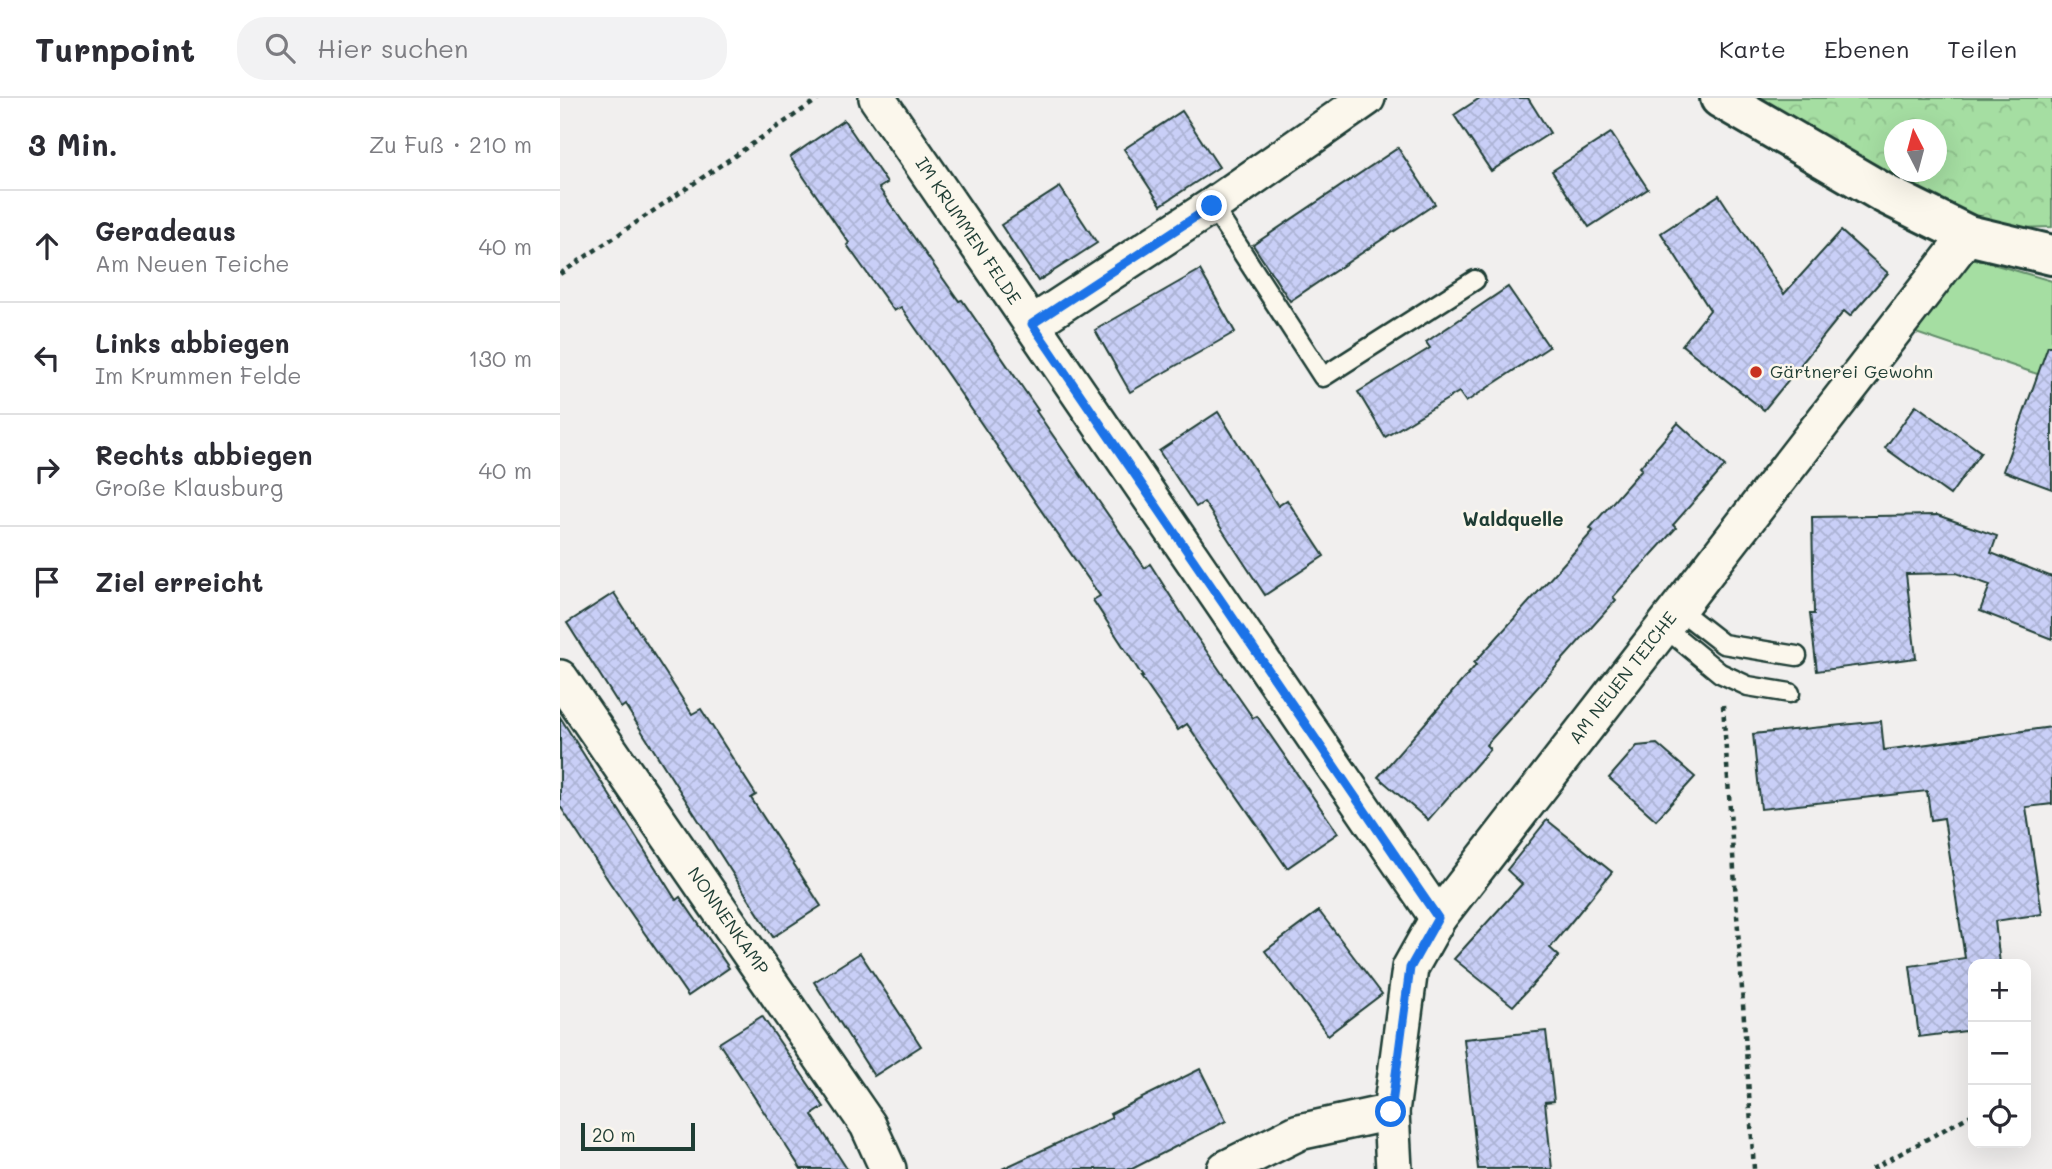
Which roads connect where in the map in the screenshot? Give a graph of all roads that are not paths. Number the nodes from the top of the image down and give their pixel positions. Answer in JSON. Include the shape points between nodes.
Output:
{"nodes":[{"id":1,"x":877,"y":98,"type":"edge"},
{"id":2,"x":1367,"y":98,"type":"edge"},
{"id":3,"x":1720,"y":98,"type":"edge"},
{"id":4,"x":1212,"y":206,"type":"junction"},
{"id":5,"x":1968,"y":235,"type":"junction"},
{"id":6,"x":2052,"y":255,"type":"edge"},
{"id":7,"x":1475,"y":280,"type":"dead end"},
{"id":8,"x":1032,"y":324,"type":"junction"},
{"id":9,"x":1670,"y":617,"type":"junction"},
{"id":10,"x":1797,"y":656,"type":"dead end"},
{"id":11,"x":560,"y":678,"type":"edge"},
{"id":12,"x":1790,"y":693,"type":"dead end"},
{"id":13,"x":1438,"y":918,"type":"junction"},
{"id":14,"x":1391,"y":1112,"type":"junction"},
{"id":15,"x":888,"y":1169,"type":"edge"},
{"id":16,"x":1225,"y":1169,"type":"edge"},
{"id":17,"x":1394,"y":1169,"type":"edge"}],
"edges":[{"from":1,"to":8,"type":"street","name":"IM KRUMMEN FELDE"},
{"from":2,"to":4,"type":"street"},
{"from":3,"to":5,"type":"street","via":[[1885,194]]},
{"from":4,"to":7,"type":"lane","via":[[1323,377]]},
{"from":4,"to":8,"type":"street"},
{"from":5,"to":6,"type":"street"},
{"from":5,"to":9,"type":"street","name":"AM NEUEN TEICHE"},
{"from":8,"to":13,"type":"street","name":"IM KRUMMEN FELDE"},
{"from":9,"to":10,"type":"lane","via":[[1723,644]]},
{"from":9,"to":12,"type":"lane","via":[[1720,673],[1748,686]]},
{"from":9,"to":13,"type":"street","name":"AM NEUEN TEICHE"},
{"from":11,"to":15,"type":"street","name":"NONNENKAMP","via":[[868,1125]]},
{"from":13,"to":14,"type":"street","name":"AM NEUEN TEICHE","via":[[1410,968]]},
{"from":14,"to":16,"type":"street","via":[[1299,1132]]},
{"from":14,"to":17,"type":"street","name":"AM NEUEN TEICHE"}]}
